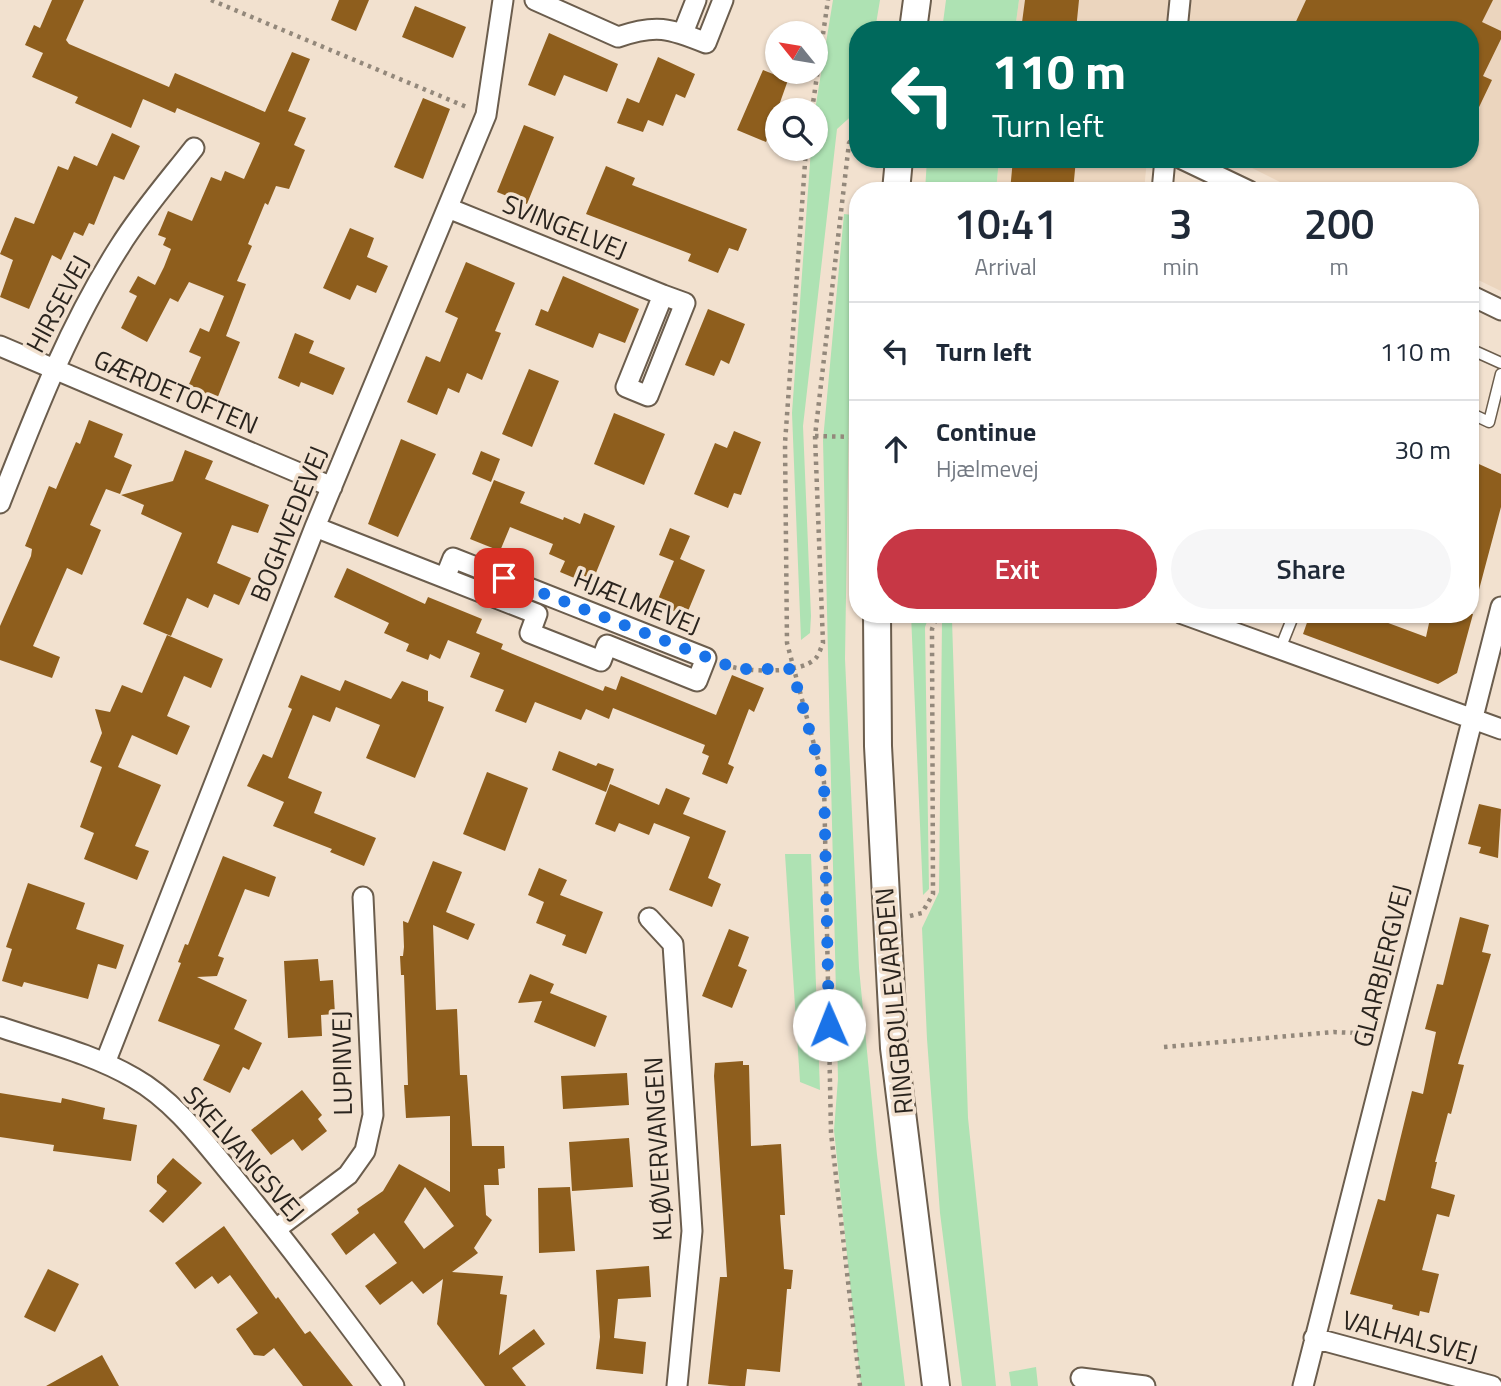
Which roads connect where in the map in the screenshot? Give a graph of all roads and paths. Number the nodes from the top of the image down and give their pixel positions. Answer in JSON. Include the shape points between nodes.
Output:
{"nodes":[{"id":1,"x":211,"y":0,"type":"edge"},
{"id":2,"x":503,"y":0,"type":"edge"},
{"id":3,"x":535,"y":0,"type":"edge"},
{"id":4,"x":696,"y":0,"type":"edge"},
{"id":5,"x":723,"y":0,"type":"edge"},
{"id":6,"x":828,"y":0,"type":"edge"},
{"id":7,"x":917,"y":0,"type":"edge"},
{"id":8,"x":1180,"y":0,"type":"edge"},
{"id":9,"x":914,"y":21,"type":"edge"},
{"id":10,"x":1178,"y":21,"type":"edge"},
{"id":11,"x":683,"y":33,"type":"junction"},
{"id":12,"x":814,"y":98,"type":"edge"},
{"id":13,"x":486,"y":116,"type":"junction"},
{"id":14,"x":849,"y":143,"type":"edge"},
{"id":15,"x":194,"y":148,"type":"dead end"},
{"id":16,"x":805,"y":161,"type":"edge"},
{"id":17,"x":1201,"y":168,"type":"edge"},
{"id":18,"x":1230,"y":182,"type":"edge"},
{"id":19,"x":448,"y":208,"type":"junction"},
{"id":20,"x":663,"y":295,"type":"junction"},
{"id":21,"x":1479,"y":299,"type":"edge"},
{"id":22,"x":1501,"y":310,"type":"edge"},
{"id":23,"x":0,"y":345,"type":"edge"},
{"id":24,"x":1479,"y":353,"type":"edge"},
{"id":25,"x":1501,"y":363,"type":"edge"},
{"id":26,"x":53,"y":368,"type":"junction"},
{"id":27,"x":1501,"y":374,"type":"edge"},
{"id":28,"x":1479,"y":417,"type":"edge"},
{"id":29,"x":815,"y":436,"type":"junction"},
{"id":30,"x":849,"y":437,"type":"edge"},
{"id":31,"x":332,"y":487,"type":"junction"},
{"id":32,"x":0,"y":503,"type":"edge"},
{"id":33,"x":315,"y":527,"type":"junction"},
{"id":34,"x":445,"y":578,"type":"junction"},
{"id":35,"x":1501,"y":607,"type":"edge"},
{"id":36,"x":877,"y":623,"type":"edge"},
{"id":37,"x":934,"y":623,"type":"edge"},
{"id":38,"x":1208,"y":623,"type":"edge"},
{"id":39,"x":1290,"y":623,"type":"edge"},
{"id":40,"x":1280,"y":649,"type":"junction"},
{"id":41,"x":706,"y":658,"type":"junction"},
{"id":42,"x":792,"y":669,"type":"junction"},
{"id":43,"x":1472,"y":718,"type":"junction"},
{"id":44,"x":1501,"y":729,"type":"edge"},
{"id":45,"x":363,"y":897,"type":"dead end"},
{"id":46,"x":649,"y":918,"type":"dead end"},
{"id":47,"x":885,"y":920,"type":"junction"},
{"id":48,"x":0,"y":1027,"type":"edge"},
{"id":49,"x":1391,"y":1035,"type":"junction"},
{"id":50,"x":1164,"y":1047,"type":"dead end"},
{"id":51,"x":105,"y":1063,"type":"junction"},
{"id":52,"x":276,"y":1230,"type":"junction"},
{"id":53,"x":1314,"y":1338,"type":"junction"},
{"id":54,"x":1081,"y":1378,"type":"dead end"},
{"id":55,"x":394,"y":1386,"type":"edge"},
{"id":56,"x":677,"y":1386,"type":"edge"},
{"id":57,"x":860,"y":1386,"type":"edge"},
{"id":58,"x":936,"y":1386,"type":"edge"},
{"id":59,"x":1144,"y":1386,"type":"edge"},
{"id":60,"x":1303,"y":1386,"type":"edge"},
{"id":61,"x":1492,"y":1386,"type":"edge"}],
"edges":[{"from":1,"to":13,"type":"path"},
{"from":2,"to":13,"type":"street","name":"BOGHVEDEVEJ"},
{"from":3,"to":11,"type":"street","via":[[618,37],[649,27]]},
{"from":4,"to":11,"type":"street"},
{"from":5,"to":11,"type":"street","via":[[706,43]]},
{"from":6,"to":12,"type":"path"},
{"from":7,"to":9,"type":"main road"},
{"from":8,"to":10,"type":"street"},
{"from":13,"to":19,"type":"street","name":"BOGHVEDEVEJ"},
{"from":14,"to":29,"type":"path"},
{"from":15,"to":26,"type":"street","name":"HIRSEVEJ","via":[[120,245]]},
{"from":16,"to":42,"type":"path","via":[[785,443],[787,643]]},
{"from":17,"to":18,"type":"street"},
{"from":19,"to":20,"type":"street","name":"SVINGELVEJ"},
{"from":19,"to":31,"type":"street","name":"BOGHVEDEVEJ"},
{"from":20,"to":20,"type":"street","name":"SVINGELVEJ","via":[[626,387],[648,396],[685,303]]},
{"from":21,"to":22,"type":"street"},
{"from":23,"to":26,"type":"street","name":"GÆRDETOFTEN"},
{"from":24,"to":25,"type":"lane"},
{"from":26,"to":31,"type":"street","name":"GÆRDETOFTEN"},
{"from":26,"to":32,"type":"street","name":"HIRSEVEJ"},
{"from":27,"to":28,"type":"lane","via":[[1489,422]]},
{"from":29,"to":30,"type":"path"},
{"from":29,"to":42,"type":"path","via":[[823,643],[815,659]]},
{"from":31,"to":33,"type":"street","name":"BOGHVEDEVEJ"},
{"from":33,"to":34,"type":"street","name":"HJÆLMEVEJ"},
{"from":33,"to":51,"type":"street","name":"BOGHVEDEVEJ"},
{"from":34,"to":41,"type":"street","name":"HJÆLMEVEJ","via":[[453,558]]},
{"from":34,"to":41,"type":"street","name":"HJÆLMEVEJ","via":[[537,614],[530,633],[601,661],[607,645],[697,681]]},
{"from":35,"to":43,"type":"street","name":"GLARBJERGVEJ"},
{"from":36,"to":47,"type":"main road","name":"RINGBOULEVARDEN"},
{"from":37,"to":47,"type":"path","via":[[933,894],[922,913]]},
{"from":38,"to":40,"type":"street"},
{"from":39,"to":40,"type":"lane"},
{"from":40,"to":43,"type":"street"},
{"from":41,"to":42,"type":"path","via":[[737,669]]},
{"from":42,"to":57,"type":"path","via":[[824,782],[831,1133]]},
{"from":43,"to":44,"type":"street"},
{"from":43,"to":49,"type":"street","name":"GLARBJERGVEJ"},
{"from":45,"to":52,"type":"street","name":"LUPINVEJ","via":[[373,1115],[365,1151],[348,1175]]},
{"from":46,"to":56,"type":"street","name":"KLØVERVANGEN","via":[[673,944],[692,1231]]},
{"from":47,"to":58,"type":"main road","name":"RINGBOULEVARDEN","via":[[894,1048]]},
{"from":48,"to":51,"type":"street","name":"SKELVANGSVEJ"},
{"from":49,"to":50,"type":"path","via":[[1334,1032]]},
{"from":49,"to":53,"type":"street","name":"GLARBJERGVEJ"},
{"from":51,"to":52,"type":"street","name":"SKELVANGSVEJ","via":[[136,1078],[167,1102]]},
{"from":52,"to":55,"type":"street","name":"SKELVANGSVEJ"},
{"from":53,"to":60,"type":"street","name":"GLARBJERGVEJ"},
{"from":53,"to":61,"type":"street","name":"VALHALSVEJ"},
{"from":54,"to":59,"type":"street"}]}
